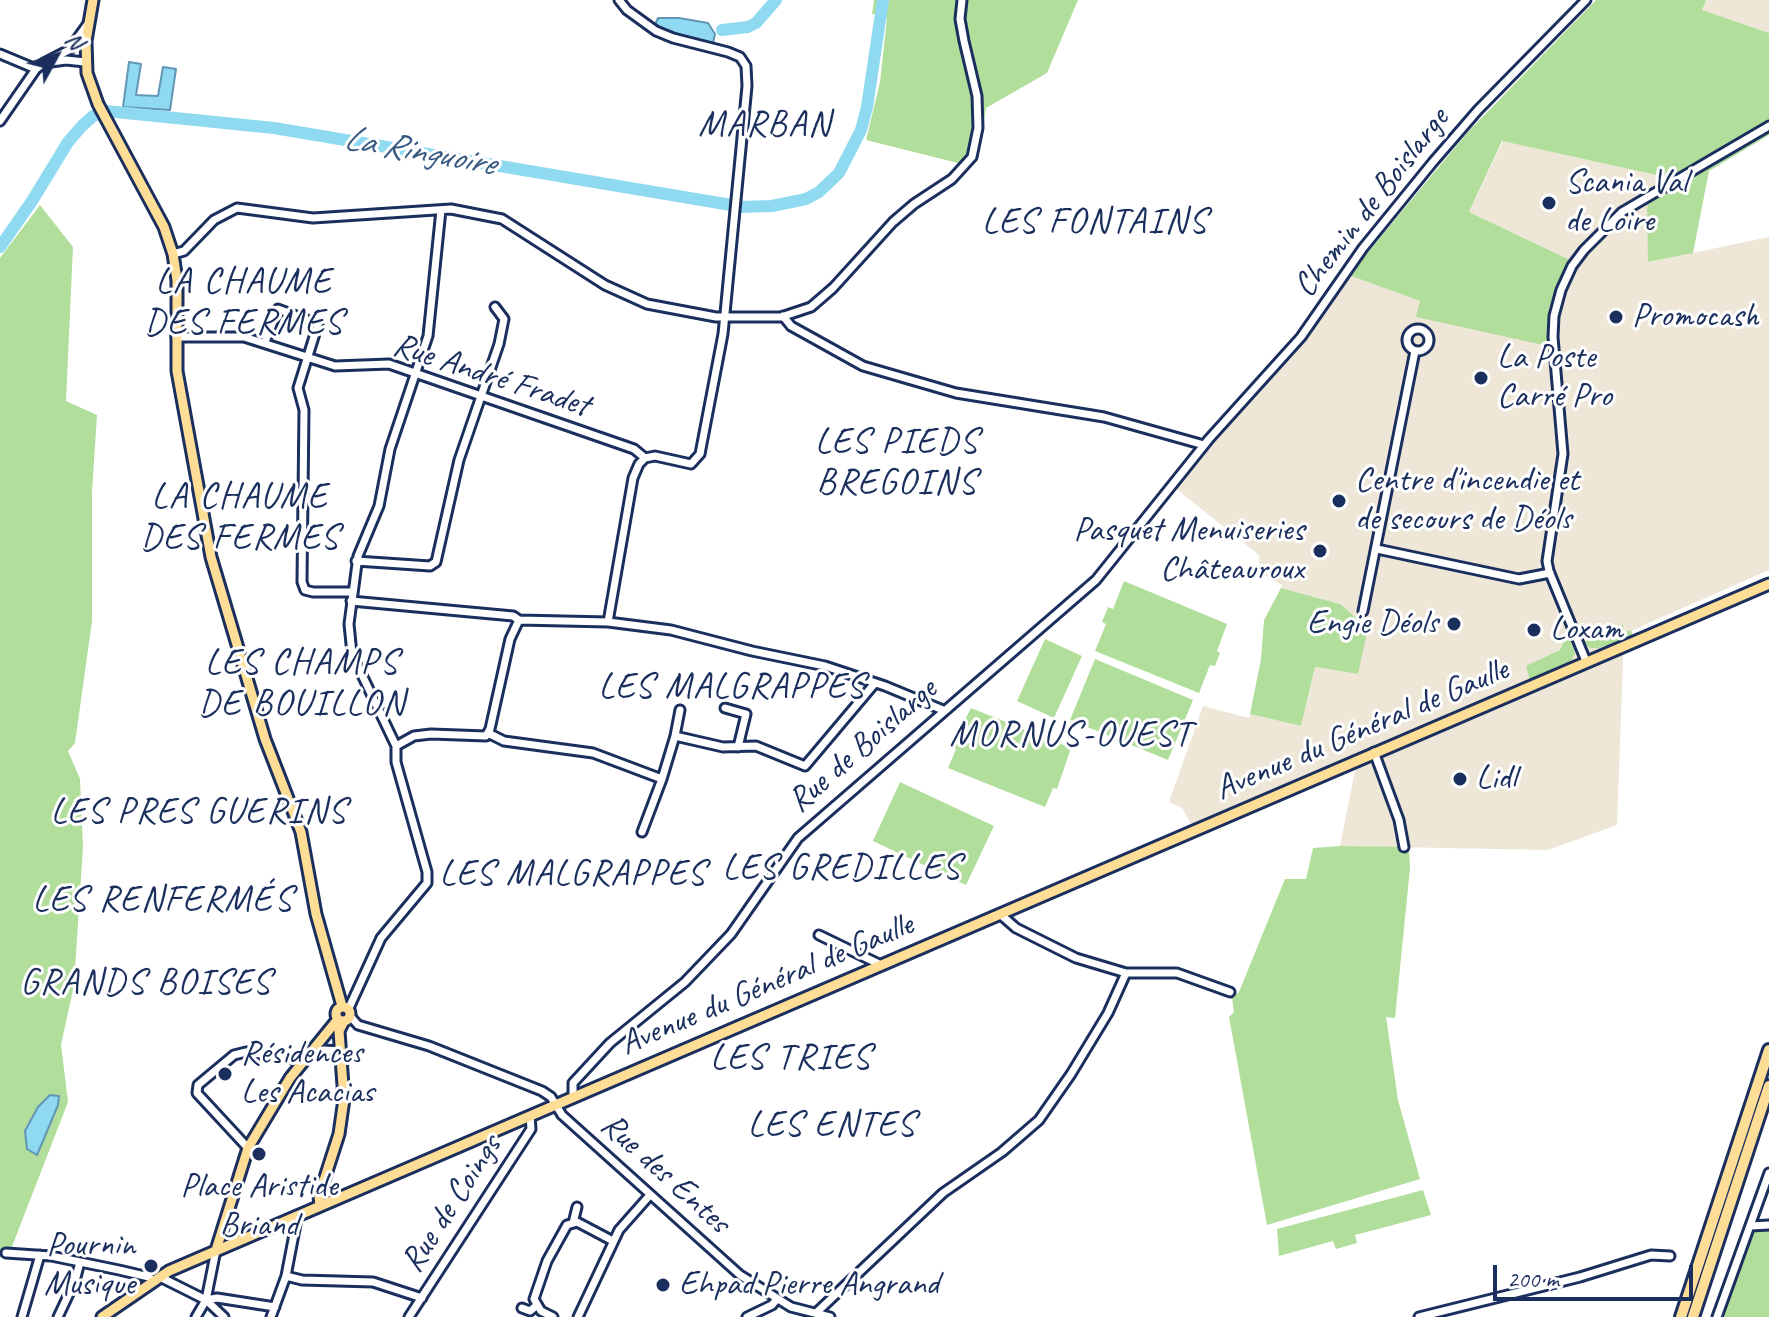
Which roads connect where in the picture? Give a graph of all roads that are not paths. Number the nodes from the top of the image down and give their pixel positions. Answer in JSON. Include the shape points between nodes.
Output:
{"nodes":[{"id":1,"x":93,"y":0,"type":"edge"},
{"id":2,"x":619,"y":0,"type":"edge"},
{"id":3,"x":962,"y":0,"type":"edge"},
{"id":4,"x":1586,"y":0,"type":"edge"},
{"id":5,"x":87,"y":25,"type":"junction"},
{"id":6,"x":69,"y":50,"type":"junction"},
{"id":7,"x":0,"y":54,"type":"edge"},
{"id":8,"x":85,"y":58,"type":"junction"},
{"id":9,"x":44,"y":63,"type":"junction"},
{"id":10,"x":36,"y":69,"type":"junction"},
{"id":11,"x":0,"y":121,"type":"edge"},
{"id":12,"x":1769,"y":126,"type":"edge"},
{"id":13,"x":441,"y":210,"type":"junction"},
{"id":14,"x":173,"y":254,"type":"junction"},
{"id":15,"x":495,"y":307,"type":"dead end"},
{"id":16,"x":783,"y":316,"type":"junction"},
{"id":17,"x":725,"y":318,"type":"junction"},
{"id":18,"x":176,"y":337,"type":"junction"},
{"id":19,"x":265,"y":342,"type":"junction"},
{"id":20,"x":1415,"y":351,"type":"dead end"},
{"id":21,"x":307,"y":358,"type":"junction"},
{"id":22,"x":417,"y":374,"type":"junction"},
{"id":23,"x":481,"y":396,"type":"junction"},
{"id":24,"x":1204,"y":445,"type":"junction"},
{"id":25,"x":645,"y":458,"type":"junction"},
{"id":26,"x":1377,"y":549,"type":"junction"},
{"id":27,"x":356,"y":561,"type":"junction"},
{"id":28,"x":1550,"y":573,"type":"junction"},
{"id":29,"x":1769,"y":584,"type":"edge"},
{"id":30,"x":352,"y":596,"type":"junction"},
{"id":31,"x":1363,"y":611,"type":"dead end"},
{"id":32,"x":519,"y":620,"type":"junction"},
{"id":33,"x":608,"y":622,"type":"junction"},
{"id":34,"x":1586,"y":661,"type":"junction"},
{"id":35,"x":875,"y":683,"type":"junction"},
{"id":36,"x":725,"y":708,"type":"dead end"},
{"id":37,"x":680,"y":710,"type":"dead end"},
{"id":38,"x":943,"y":710,"type":"junction"},
{"id":39,"x":488,"y":733,"type":"junction"},
{"id":40,"x":675,"y":736,"type":"junction"},
{"id":41,"x":396,"y":746,"type":"junction"},
{"id":42,"x":738,"y":747,"type":"junction"},
{"id":43,"x":1374,"y":752,"type":"junction"},
{"id":44,"x":662,"y":779,"type":"junction"},
{"id":45,"x":642,"y":832,"type":"dead end"},
{"id":46,"x":1404,"y":847,"type":"dead end"},
{"id":47,"x":1000,"y":914,"type":"junction"},
{"id":48,"x":819,"y":935,"type":"dead end"},
{"id":49,"x":881,"y":965,"type":"junction"},
{"id":50,"x":1126,"y":973,"type":"junction"},
{"id":51,"x":1230,"y":992,"type":"dead end"},
{"id":52,"x":345,"y":1014,"type":"junction"},
{"id":53,"x":1769,"y":1050,"type":"edge"},
{"id":54,"x":341,"y":1051,"type":"junction"},
{"id":55,"x":304,"y":1060,"type":"junction"},
{"id":56,"x":1769,"y":1086,"type":"edge"},
{"id":57,"x":573,"y":1097,"type":"junction"},
{"id":58,"x":556,"y":1104,"type":"junction"},
{"id":59,"x":530,"y":1116,"type":"junction"},
{"id":60,"x":248,"y":1148,"type":"junction"},
{"id":61,"x":1769,"y":1173,"type":"edge"},
{"id":62,"x":650,"y":1195,"type":"junction"},
{"id":63,"x":320,"y":1206,"type":"junction"},
{"id":64,"x":577,"y":1207,"type":"dead end"},
{"id":65,"x":295,"y":1216,"type":"junction"},
{"id":66,"x":573,"y":1223,"type":"junction"},
{"id":67,"x":1769,"y":1225,"type":"edge"},
{"id":68,"x":1751,"y":1226,"type":"junction"},
{"id":69,"x":613,"y":1241,"type":"junction"},
{"id":70,"x":216,"y":1250,"type":"junction"},
{"id":71,"x":6,"y":1253,"type":"dead end"},
{"id":72,"x":40,"y":1255,"type":"junction"},
{"id":73,"x":1670,"y":1256,"type":"dead end"},
{"id":74,"x":80,"y":1262,"type":"junction"},
{"id":75,"x":286,"y":1276,"type":"junction"},
{"id":76,"x":157,"y":1278,"type":"junction"},
{"id":77,"x":422,"y":1298,"type":"junction"},
{"id":78,"x":777,"y":1299,"type":"junction"},
{"id":79,"x":206,"y":1300,"type":"junction"},
{"id":80,"x":536,"y":1306,"type":"junction"},
{"id":81,"x":1461,"y":1306,"type":"junction"},
{"id":82,"x":275,"y":1307,"type":"junction"},
{"id":83,"x":522,"y":1308,"type":"dead end"},
{"id":84,"x":816,"y":1313,"type":"junction"},
{"id":85,"x":105,"y":1316,"type":"edge"},
{"id":86,"x":1464,"y":1316,"type":"edge"},
{"id":87,"x":22,"y":1317,"type":"edge"},
{"id":88,"x":58,"y":1317,"type":"edge"},
{"id":89,"x":196,"y":1317,"type":"edge"},
{"id":90,"x":224,"y":1317,"type":"edge"},
{"id":91,"x":271,"y":1317,"type":"edge"},
{"id":92,"x":409,"y":1317,"type":"edge"},
{"id":93,"x":553,"y":1317,"type":"edge"},
{"id":94,"x":578,"y":1317,"type":"edge"},
{"id":95,"x":747,"y":1317,"type":"edge"},
{"id":96,"x":830,"y":1317,"type":"edge"},
{"id":97,"x":1419,"y":1317,"type":"edge"},
{"id":98,"x":1681,"y":1317,"type":"edge"},
{"id":99,"x":1693,"y":1317,"type":"edge"},
{"id":100,"x":1717,"y":1317,"type":"edge"}],
"edges":[{"from":1,"to":5,"type":"main road"},
{"from":2,"to":17,"type":"street","name":"Rue André Fradet","via":[[656,31],[745,62]]},
{"from":3,"to":16,"type":"street","via":[[960,19],[977,96],[972,157],[952,179],[893,222],[811,307]]},
{"from":4,"to":24,"type":"street","name":"Chemin de Boislarge","via":[[1439,155],[1363,248],[1301,337]]},
{"from":5,"to":6,"type":"street"},
{"from":5,"to":8,"type":"main road"},
{"from":6,"to":8,"type":"street"},
{"from":6,"to":9,"type":"street"},
{"from":7,"to":10,"type":"street"},
{"from":8,"to":9,"type":"street"},
{"from":8,"to":14,"type":"main road","via":[[98,104],[164,227]]},
{"from":9,"to":10,"type":"street"},
{"from":10,"to":11,"type":"street"},
{"from":12,"to":28,"type":"street","via":[[1622,212],[1598,233],[1568,273],[1553,328],[1563,454],[1547,555]]},
{"from":13,"to":14,"type":"street","via":[[313,218],[237,208]]},
{"from":13,"to":17,"type":"street","via":[[502,219],[605,285],[647,304]]},
{"from":13,"to":22,"type":"street","via":[[428,336]]},
{"from":14,"to":18,"type":"main road"},
{"from":15,"to":23,"type":"street","via":[[504,319]]},
{"from":16,"to":17,"type":"street"},
{"from":16,"to":24,"type":"street","via":[[791,326],[863,366],[956,393],[1104,417]]},
{"from":17,"to":25,"type":"street","name":"Rue André Fradet","via":[[700,454],[695,462],[684,464]]},
{"from":18,"to":19,"type":"street","name":"Rue André Fradet"},
{"from":18,"to":52,"type":"main road","via":[[211,557],[265,739],[301,832],[316,914]]},
{"from":19,"to":21,"type":"street","name":"Rue André Fradet"},
{"from":19,"to":21,"type":"street","via":[[278,309],[318,324]]},
{"from":20,"to":26,"type":"street"},
{"from":21,"to":22,"type":"street","name":"Rue André Fradet","via":[[335,366],[389,364]]},
{"from":21,"to":30,"type":"street","via":[[298,388],[304,410],[302,582],[305,590]]},
{"from":22,"to":23,"type":"street","name":"Rue André Fradet"},
{"from":22,"to":27,"type":"street","via":[[390,449],[379,506]]},
{"from":23,"to":25,"type":"street","name":"Rue André Fradet","via":[[634,449]]},
{"from":23,"to":27,"type":"street","via":[[459,460],[436,562],[430,566]]},
{"from":24,"to":38,"type":"street","name":"Rue de Boislarge","via":[[1084,592]]},
{"from":25,"to":33,"type":"street","via":[[633,478]]},
{"from":26,"to":28,"type":"street","via":[[1519,579]]},
{"from":26,"to":31,"type":"street"},
{"from":27,"to":30,"type":"street"},
{"from":28,"to":34,"type":"street"},
{"from":29,"to":34,"type":"main road","name":"Avenue du Général de Gaulle"},
{"from":30,"to":32,"type":"street"},
{"from":30,"to":41,"type":"street","via":[[352,654]]},
{"from":32,"to":33,"type":"street"},
{"from":32,"to":39,"type":"street","via":[[507,647]]},
{"from":33,"to":35,"type":"street","via":[[697,636]]},
{"from":34,"to":43,"type":"main road","name":"Avenue du Général de Gaulle"},
{"from":35,"to":38,"type":"street"},
{"from":35,"to":42,"type":"street","via":[[805,766],[756,746]]},
{"from":36,"to":42,"type":"street","via":[[746,714]]},
{"from":37,"to":40,"type":"street"},
{"from":38,"to":57,"type":"street","name":"Rue de Boislarge","via":[[798,838],[731,934],[685,982],[610,1043],[573,1083]]},
{"from":39,"to":41,"type":"street","via":[[414,736]]},
{"from":39,"to":44,"type":"street","via":[[504,741],[593,753]]},
{"from":40,"to":42,"type":"street"},
{"from":40,"to":44,"type":"street"},
{"from":41,"to":52,"type":"street","via":[[427,883],[381,938]]},
{"from":43,"to":46,"type":"street"},
{"from":43,"to":47,"type":"main road","name":"Avenue du Général de Gaulle"},
{"from":44,"to":45,"type":"street"},
{"from":47,"to":49,"type":"main road","name":"Avenue du Général de Gaulle"},
{"from":47,"to":50,"type":"street","via":[[1067,955]]},
{"from":48,"to":49,"type":"street"},
{"from":49,"to":57,"type":"main road","name":"Avenue du Général de Gaulle"},
{"from":50,"to":51,"type":"street","via":[[1177,973]]},
{"from":50,"to":84,"type":"street","via":[[1108,1013],[1039,1120],[943,1193]]},
{"from":52,"to":54,"type":"main road","via":[[339,1031]]},
{"from":52,"to":55,"type":"main road"},
{"from":52,"to":58,"type":"street","name":"Rue des Entes","via":[[358,1025],[509,1076],[542,1091]]},
{"from":53,"to":98,"type":"highway"},
{"from":54,"to":55,"type":"street","via":[[323,1050]]},
{"from":54,"to":63,"type":"main road","via":[[339,1134]]},
{"from":55,"to":60,"type":"main road"},
{"from":55,"to":60,"type":"street","via":[[246,1052],[234,1055],[198,1085],[197,1093]]},
{"from":56,"to":99,"type":"highway"},
{"from":57,"to":58,"type":"main road","name":"Avenue du Général de Gaulle"},
{"from":58,"to":59,"type":"main road","name":"Avenue du Général de Gaulle"},
{"from":58,"to":62,"type":"street","name":"Rue des Entes"},
{"from":59,"to":63,"type":"main road","name":"Avenue du Général de Gaulle"},
{"from":59,"to":77,"type":"street","name":"Rue de Coings","via":[[531,1129]]},
{"from":60,"to":70,"type":"main road"},
{"from":61,"to":68,"type":"street"},
{"from":62,"to":69,"type":"street"},
{"from":62,"to":78,"type":"street","name":"Rue des Entes","via":[[714,1254]]},
{"from":63,"to":65,"type":"main road","name":"Avenue du Général de Gaulle"},
{"from":64,"to":66,"type":"street"},
{"from":65,"to":70,"type":"main road","name":"Avenue du Général de Gaulle"},
{"from":65,"to":75,"type":"street"},
{"from":66,"to":69,"type":"street"},
{"from":66,"to":80,"type":"street","via":[[547,1261]]},
{"from":67,"to":68,"type":"street"},
{"from":68,"to":100,"type":"street"},
{"from":69,"to":94,"type":"street"},
{"from":70,"to":76,"type":"main road","name":"Avenue du Général de Gaulle"},
{"from":70,"to":79,"type":"street"},
{"from":71,"to":72,"type":"street"},
{"from":72,"to":74,"type":"street"},
{"from":72,"to":87,"type":"street"},
{"from":73,"to":81,"type":"street","via":[[1651,1255]]},
{"from":74,"to":76,"type":"street"},
{"from":74,"to":88,"type":"street"},
{"from":75,"to":77,"type":"street","via":[[373,1282]]},
{"from":75,"to":82,"type":"street"},
{"from":76,"to":79,"type":"street"},
{"from":76,"to":85,"type":"main road","name":"Avenue du Général de Gaulle"},
{"from":77,"to":92,"type":"street","name":"Rue de Coings"},
{"from":78,"to":84,"type":"street","name":"Rue des Entes"},
{"from":78,"to":95,"type":"street"},
{"from":79,"to":82,"type":"street"},
{"from":79,"to":89,"type":"street"},
{"from":79,"to":90,"type":"street"},
{"from":80,"to":83,"type":"street","via":[[530,1311]]},
{"from":80,"to":93,"type":"street"},
{"from":81,"to":86,"type":"street"},
{"from":81,"to":97,"type":"street"},
{"from":82,"to":91,"type":"street"},
{"from":84,"to":96,"type":"street","name":"Rue des Entes"}]}
